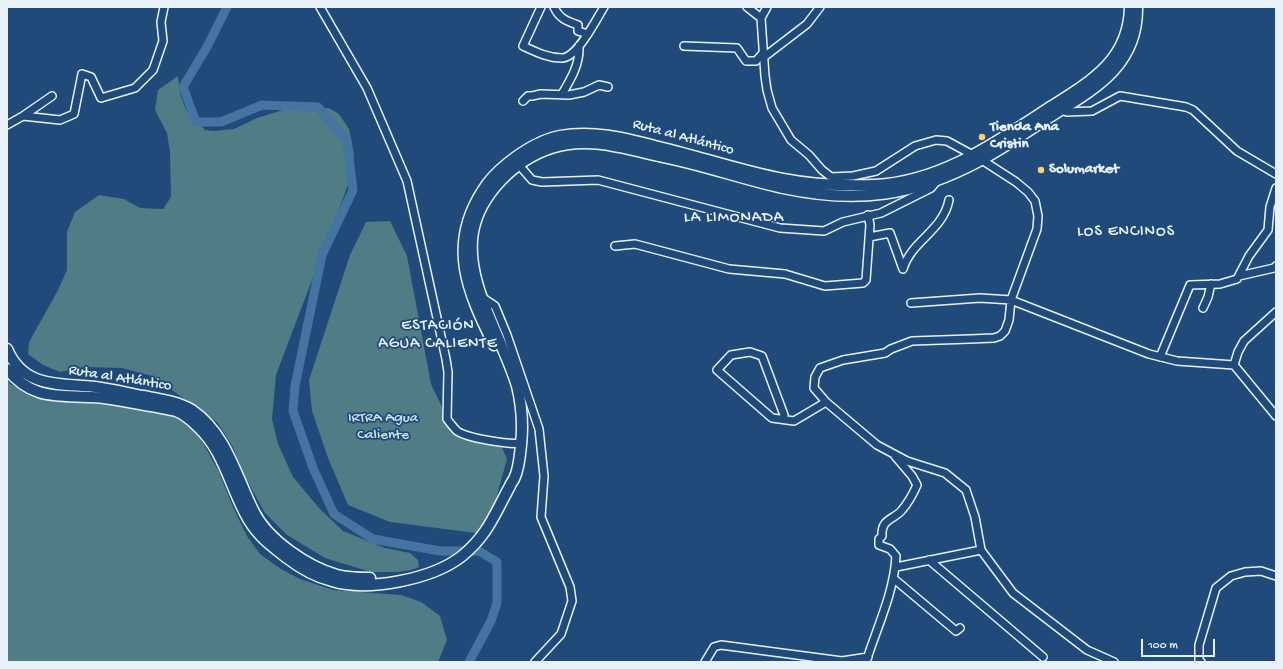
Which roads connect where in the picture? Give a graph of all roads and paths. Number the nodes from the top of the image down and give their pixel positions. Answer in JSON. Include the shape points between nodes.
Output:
{"nodes":[{"id":1,"x":164,"y":7,"type":"edge"},
{"id":2,"x":320,"y":7,"type":"edge"},
{"id":3,"x":541,"y":7,"type":"edge"},
{"id":4,"x":554,"y":7,"type":"edge"},
{"id":5,"x":604,"y":7,"type":"edge"},
{"id":6,"x":747,"y":7,"type":"edge"},
{"id":7,"x":767,"y":7,"type":"edge"},
{"id":8,"x":820,"y":7,"type":"edge"},
{"id":9,"x":1130,"y":7,"type":"edge"},
{"id":10,"x":1137,"y":7,"type":"edge"},
{"id":11,"x":761,"y":18,"type":"junction"},
{"id":12,"x":588,"y":34,"type":"junction"},
{"id":13,"x":579,"y":46,"type":"junction"},
{"id":14,"x":684,"y":46,"type":"dead end"},
{"id":15,"x":764,"y":55,"type":"junction"},
{"id":16,"x":608,"y":87,"type":"dead end"},
{"id":17,"x":562,"y":94,"type":"junction"},
{"id":18,"x":52,"y":96,"type":"dead end"},
{"id":19,"x":523,"y":101,"type":"dead end"},
{"id":20,"x":1060,"y":110,"type":"junction"},
{"id":21,"x":23,"y":116,"type":"junction"},
{"id":22,"x":7,"y":125,"type":"edge"},
{"id":23,"x":978,"y":158,"type":"junction"},
{"id":24,"x":519,"y":165,"type":"junction"},
{"id":25,"x":1276,"y":174,"type":"edge"},
{"id":26,"x":937,"y":181,"type":"junction"},
{"id":27,"x":1276,"y":188,"type":"edge"},
{"id":28,"x":949,"y":200,"type":"dead end"},
{"id":29,"x":868,"y":216,"type":"junction"},
{"id":30,"x":869,"y":237,"type":"junction"},
{"id":31,"x":615,"y":246,"type":"dead end"},
{"id":32,"x":1276,"y":266,"type":"edge"},
{"id":33,"x":1239,"y":276,"type":"junction"},
{"id":34,"x":1211,"y":284,"type":"junction"},
{"id":35,"x":483,"y":298,"type":"junction"},
{"id":36,"x":1011,"y":300,"type":"junction"},
{"id":37,"x":912,"y":303,"type":"dead end"},
{"id":38,"x":1203,"y":308,"type":"dead end"},
{"id":39,"x":1276,"y":312,"type":"edge"},
{"id":40,"x":7,"y":349,"type":"edge"},
{"id":41,"x":1160,"y":356,"type":"junction"},
{"id":42,"x":1234,"y":365,"type":"junction"},
{"id":43,"x":7,"y":369,"type":"edge"},
{"id":44,"x":826,"y":402,"type":"junction"},
{"id":45,"x":784,"y":415,"type":"dead end"},
{"id":46,"x":1276,"y":416,"type":"edge"},
{"id":47,"x":519,"y":443,"type":"junction"},
{"id":48,"x":892,"y":453,"type":"junction"},
{"id":49,"x":981,"y":550,"type":"junction"},
{"id":50,"x":929,"y":560,"type":"junction"},
{"id":51,"x":896,"y":567,"type":"junction"},
{"id":52,"x":1276,"y":576,"type":"edge"},
{"id":53,"x":893,"y":578,"type":"junction"},
{"id":54,"x":400,"y":581,"type":"junction"},
{"id":55,"x":960,"y":628,"type":"dead end"},
{"id":56,"x":1098,"y":655,"type":"junction"},
{"id":57,"x":1043,"y":657,"type":"dead end"},
{"id":58,"x":867,"y":659,"type":"edge"},
{"id":59,"x":535,"y":662,"type":"edge"},
{"id":60,"x":705,"y":662,"type":"edge"},
{"id":61,"x":1094,"y":662,"type":"edge"},
{"id":62,"x":1114,"y":662,"type":"edge"},
{"id":63,"x":1201,"y":662,"type":"edge"}],
"edges":[{"from":1,"to":21,"type":"street","via":[[161,22],[162,40],[153,70],[135,88],[101,98],[91,77],[82,74],[74,114],[60,120]]},
{"from":2,"to":47,"type":"street","via":[[367,88],[407,181],[446,359],[447,419],[457,431],[468,436]]},
{"from":3,"to":13,"type":"street","via":[[523,46],[543,56],[563,59],[575,52]]},
{"from":4,"to":12,"type":"street","via":[[565,21],[578,25],[578,31]]},
{"from":5,"to":12,"type":"street"},
{"from":6,"to":11,"type":"street"},
{"from":7,"to":11,"type":"street"},
{"from":8,"to":15,"type":"street","via":[[807,24]]},
{"from":9,"to":23,"type":"highway","name":"Ruta al Atlántico","via":[[1129,23],[1122,45],[1113,60],[1098,75]]},
{"from":10,"to":20,"type":"highway","name":"Ruta al Atlántico","via":[[1137,24],[1118,66],[1105,80]]},
{"from":11,"to":15,"type":"street"},
{"from":12,"to":13,"type":"street"},
{"from":13,"to":17,"type":"street","via":[[580,54],[576,68]]},
{"from":14,"to":15,"type":"street","via":[[737,48],[746,61],[756,60]]},
{"from":15,"to":23,"type":"street","via":[[767,90],[772,108],[791,140],[831,177],[876,171],[915,146],[936,140],[947,141]]},
{"from":16,"to":17,"type":"street","via":[[599,85],[584,92]]},
{"from":17,"to":19,"type":"street","via":[[528,96]]},
{"from":18,"to":21,"type":"street"},
{"from":20,"to":23,"type":"highway","name":"Ruta al Atlántico"},
{"from":20,"to":25,"type":"street","via":[[1092,111],[1120,96],[1186,106],[1237,150]]},
{"from":21,"to":22,"type":"street"},
{"from":23,"to":26,"type":"highway","name":"Ruta al Atlántico"},
{"from":23,"to":36,"type":"street","via":[[1016,182],[1035,201],[1037,229]]},
{"from":23,"to":47,"type":"highway","name":"Ruta al Atlántico","via":[[901,182],[837,185],[782,179],[618,136],[586,133],[561,136],[518,154],[487,183],[475,202],[467,222],[463,253],[465,272],[484,326],[511,383],[516,405]]},
{"from":24,"to":26,"type":"highway","name":"Ruta al Atlántico","via":[[551,148],[577,142],[596,142],[782,188],[834,196],[882,195]]},
{"from":24,"to":29,"type":"street","via":[[532,180],[598,180],[780,228],[824,231],[843,222]]},
{"from":24,"to":35,"type":"highway","name":"Ruta al Atlántico","via":[[495,187],[476,220],[472,237],[472,260]]},
{"from":26,"to":29,"type":"street","via":[[931,188],[881,213]]},
{"from":27,"to":33,"type":"street","via":[[1270,207],[1268,230],[1249,256]]},
{"from":28,"to":30,"type":"street","via":[[942,218],[909,255],[903,269],[890,233]]},
{"from":29,"to":30,"type":"street"},
{"from":30,"to":31,"type":"street","via":[[866,280],[863,283],[825,286],[785,274],[729,269],[635,244]]},
{"from":32,"to":33,"type":"street"},
{"from":33,"to":34,"type":"street","via":[[1220,284]]},
{"from":34,"to":38,"type":"street"},
{"from":34,"to":41,"type":"street","via":[[1190,285]]},
{"from":35,"to":47,"type":"highway","name":"Ruta al Atlántico","via":[[516,385],[521,407]]},
{"from":35,"to":59,"type":"street","via":[[495,306],[501,320],[539,429],[544,476],[541,517],[570,587],[572,601],[561,634]]},
{"from":36,"to":37,"type":"street","via":[[980,298]]},
{"from":36,"to":41,"type":"street"},
{"from":36,"to":44,"type":"street","via":[[1009,320],[1000,336],[912,341],[885,353],[843,360],[820,368],[815,377],[814,388]]},
{"from":39,"to":42,"type":"street","via":[[1244,341]]},
{"from":40,"to":54,"type":"highway","name":"Ruta al Atlántico","via":[[16,365],[43,382],[120,391],[178,403],[191,410],[213,428],[226,450],[255,514],[291,552],[336,575]]},
{"from":41,"to":42,"type":"street","via":[[1177,361]]},
{"from":42,"to":46,"type":"street"},
{"from":43,"to":54,"type":"highway","name":"Ruta al Atlántico","via":[[12,376],[37,392],[55,396],[96,397],[176,411],[188,418],[210,439],[248,519],[258,533],[288,559],[336,583],[365,585]]},
{"from":44,"to":45,"type":"street","via":[[794,421],[772,418],[717,370],[731,355],[750,352],[762,356]]},
{"from":44,"to":48,"type":"street","via":[[877,445]]},
{"from":47,"to":54,"type":"highway","name":"Ruta al Atlántico","via":[[516,477],[487,530],[474,546],[447,566]]},
{"from":48,"to":49,"type":"street","via":[[907,461],[946,473],[966,490],[976,517]]},
{"from":48,"to":51,"type":"street","via":[[917,485],[901,511],[886,520],[882,530],[879,545],[890,549],[896,556]]},
{"from":49,"to":50,"type":"street"},
{"from":49,"to":56,"type":"street","via":[[1012,594],[1087,650]]},
{"from":50,"to":51,"type":"street"},
{"from":50,"to":57,"type":"street"},
{"from":51,"to":53,"type":"street"},
{"from":52,"to":63,"type":"street","via":[[1261,571],[1245,572],[1231,576],[1216,588],[1199,645]]},
{"from":53,"to":55,"type":"street","via":[[956,631]]},
{"from":53,"to":58,"type":"street"},
{"from":56,"to":61,"type":"street"},
{"from":56,"to":62,"type":"street"},
{"from":58,"to":60,"type":"street","via":[[842,661],[716,646]]}]}
